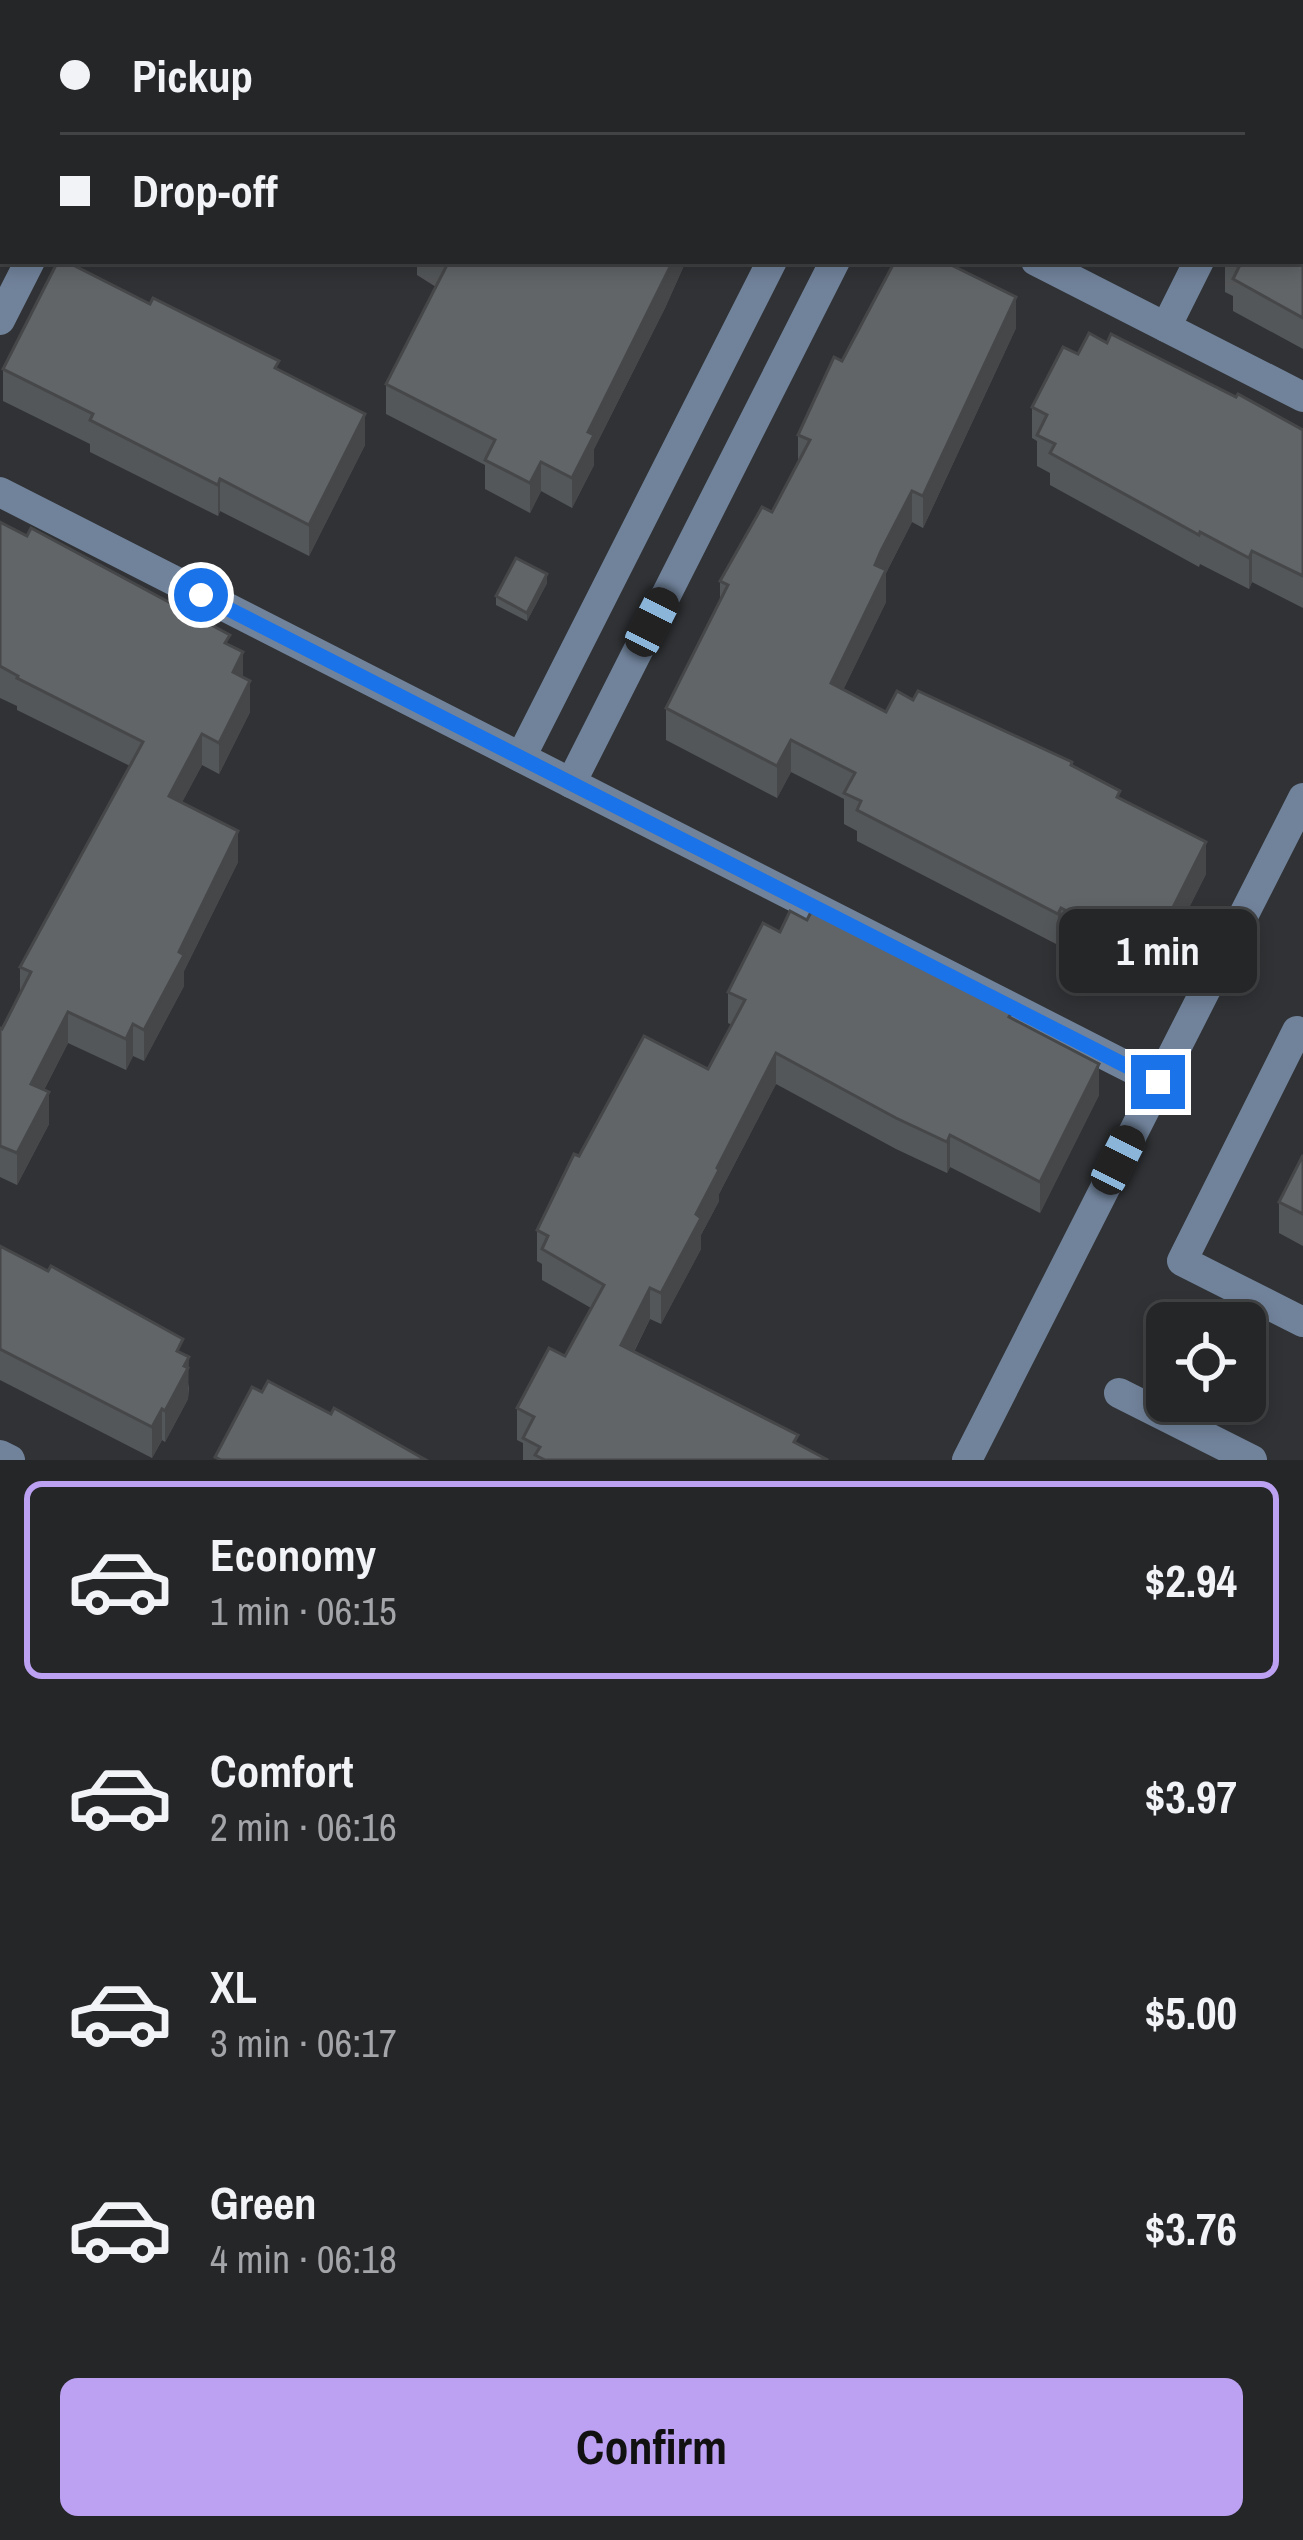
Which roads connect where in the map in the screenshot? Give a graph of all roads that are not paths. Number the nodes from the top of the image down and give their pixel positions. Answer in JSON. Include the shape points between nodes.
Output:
{"nodes":[{"id":1,"x":28,"y":264,"type":"edge"},
{"id":2,"x":770,"y":264,"type":"edge"},
{"id":3,"x":833,"y":264,"type":"edge"},
{"id":4,"x":1042,"y":264,"type":"edge"},
{"id":5,"x":1198,"y":264,"type":"edge"},
{"id":6,"x":0,"y":320,"type":"edge"},
{"id":7,"x":1166,"y":327,"type":"junction"},
{"id":8,"x":1303,"y":397,"type":"edge"},
{"id":9,"x":0,"y":492,"type":"edge"},
{"id":10,"x":521,"y":757,"type":"junction"},
{"id":11,"x":571,"y":783,"type":"junction"},
{"id":12,"x":1303,"y":798,"type":"edge"},
{"id":13,"x":1301,"y":1028,"type":"edge"},
{"id":14,"x":1158,"y":1082,"type":"junction"},
{"id":15,"x":1303,"y":1322,"type":"edge"},
{"id":16,"x":1119,"y":1393,"type":"dead end"},
{"id":17,"x":0,"y":1455,"type":"edge"},
{"id":18,"x":10,"y":1460,"type":"edge"},
{"id":19,"x":967,"y":1460,"type":"edge"},
{"id":20,"x":1252,"y":1460,"type":"edge"}],
"edges":[{"from":1,"to":6,"type":"street"},
{"from":2,"to":10,"type":"street"},
{"from":3,"to":11,"type":"street"},
{"from":4,"to":7,"type":"street"},
{"from":5,"to":7,"type":"street"},
{"from":7,"to":8,"type":"street"},
{"from":9,"to":10,"type":"street"},
{"from":10,"to":11,"type":"street"},
{"from":11,"to":14,"type":"street"},
{"from":12,"to":14,"type":"street"},
{"from":13,"to":15,"type":"street","via":[[1181,1262]]},
{"from":14,"to":19,"type":"street"},
{"from":16,"to":20,"type":"street"},
{"from":17,"to":18,"type":"street"}]}
